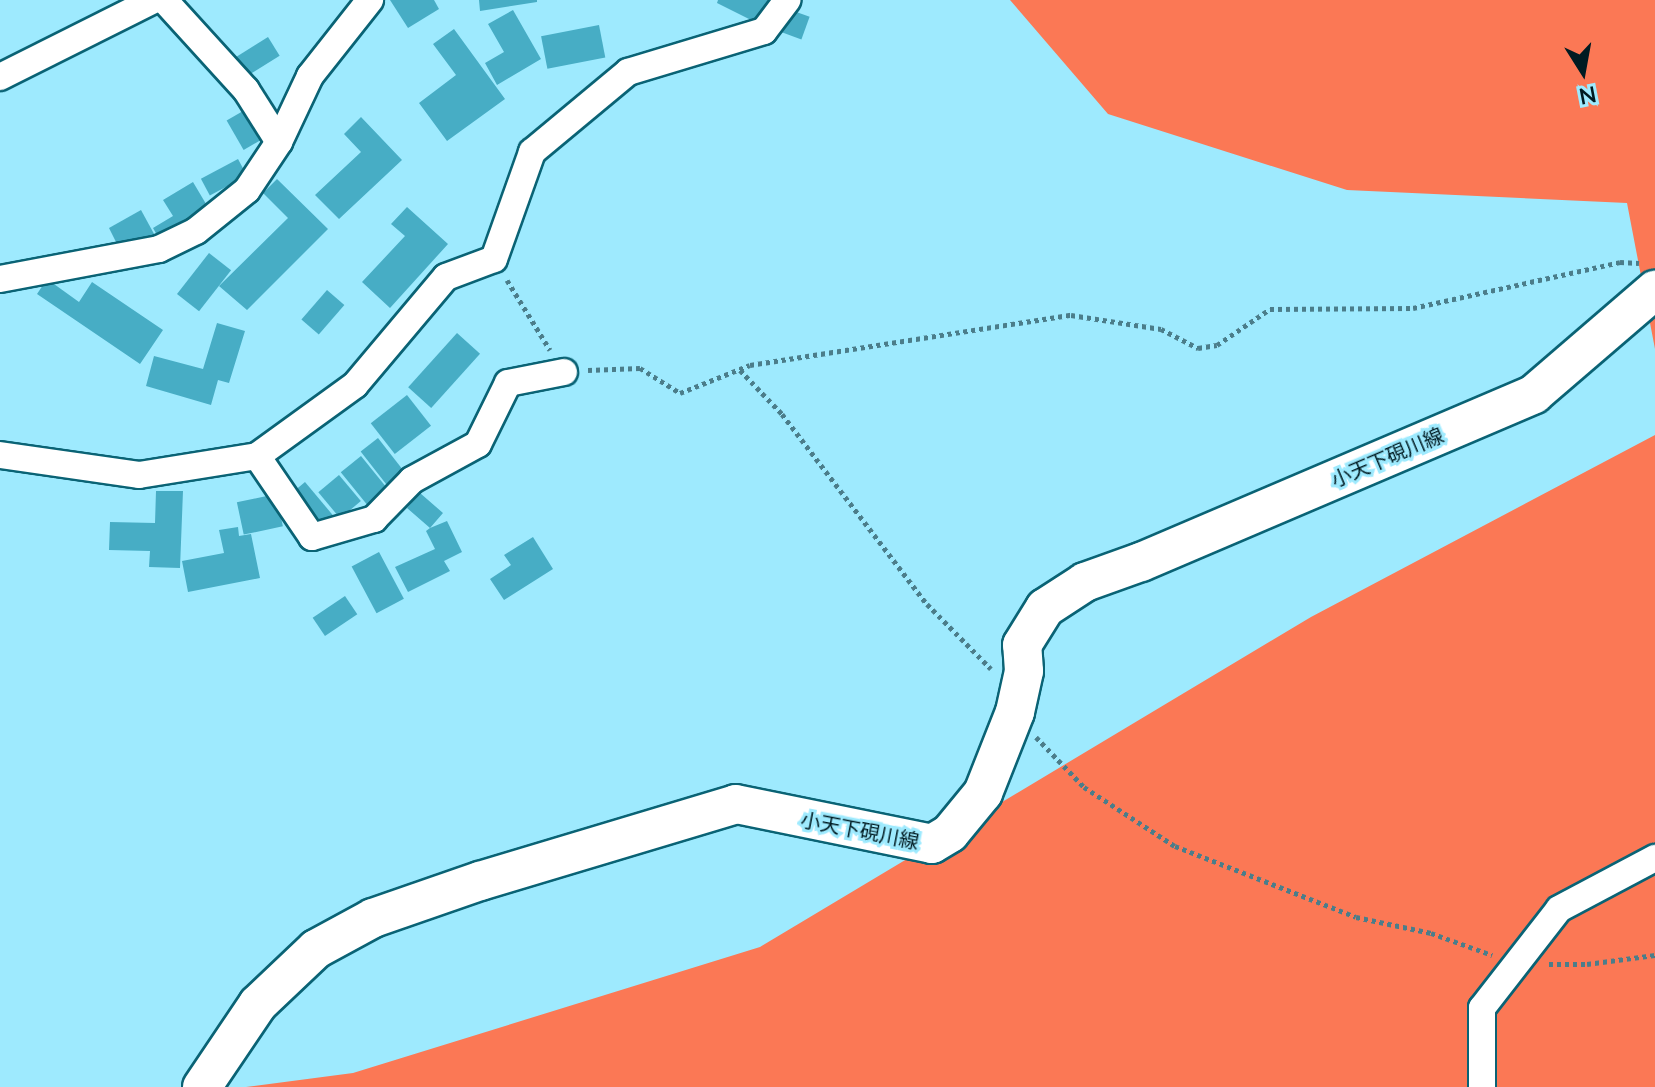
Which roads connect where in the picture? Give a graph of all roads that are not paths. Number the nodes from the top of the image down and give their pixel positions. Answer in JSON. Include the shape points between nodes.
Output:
{"nodes":[{"id":1,"x":154,"y":0,"type":"edge"},
{"id":2,"x":164,"y":0,"type":"edge"},
{"id":3,"x":370,"y":0,"type":"edge"},
{"id":4,"x":787,"y":0,"type":"edge"},
{"id":5,"x":349,"y":12,"type":"edge"},
{"id":6,"x":0,"y":77,"type":"edge"},
{"id":7,"x":279,"y":142,"type":"junction"},
{"id":8,"x":1649,"y":276,"type":"edge"},
{"id":9,"x":0,"y":279,"type":"edge"},
{"id":10,"x":564,"y":372,"type":"road end"},
{"id":11,"x":0,"y":455,"type":"edge"},
{"id":12,"x":257,"y":456,"type":"junction"},
{"id":13,"x":1655,"y":858,"type":"edge"},
{"id":14,"x":202,"y":1087,"type":"edge"},
{"id":15,"x":1482,"y":1087,"type":"edge"}],
"edges":[{"from":1,"to":6,"type":"street"},
{"from":2,"to":7,"type":"street","via":[[246,90]]},
{"from":3,"to":5,"type":"street"},
{"from":4,"to":12,"type":"street","via":[[764,31],[628,72],[532,152],[494,259],[446,277],[355,385]]},
{"from":5,"to":7,"type":"street"},
{"from":7,"to":9,"type":"street","via":[[247,190],[196,231],[159,249]]},
{"from":8,"to":14,"type":"main road","name":"小天下硯川線","via":[[1534,394],[1085,582],[1045,608],[1022,645],[1024,671],[1015,712],[983,793],[950,833],[932,844],[736,804],[480,881],[373,918],[316,949],[258,1004]]},
{"from":10,"to":12,"type":"street","via":[[508,383],[478,444],[412,480],[374,519],[312,537]]},
{"from":11,"to":12,"type":"street","via":[[139,475]]},
{"from":13,"to":15,"type":"street","via":[[1559,909],[1482,1008]]}]}
